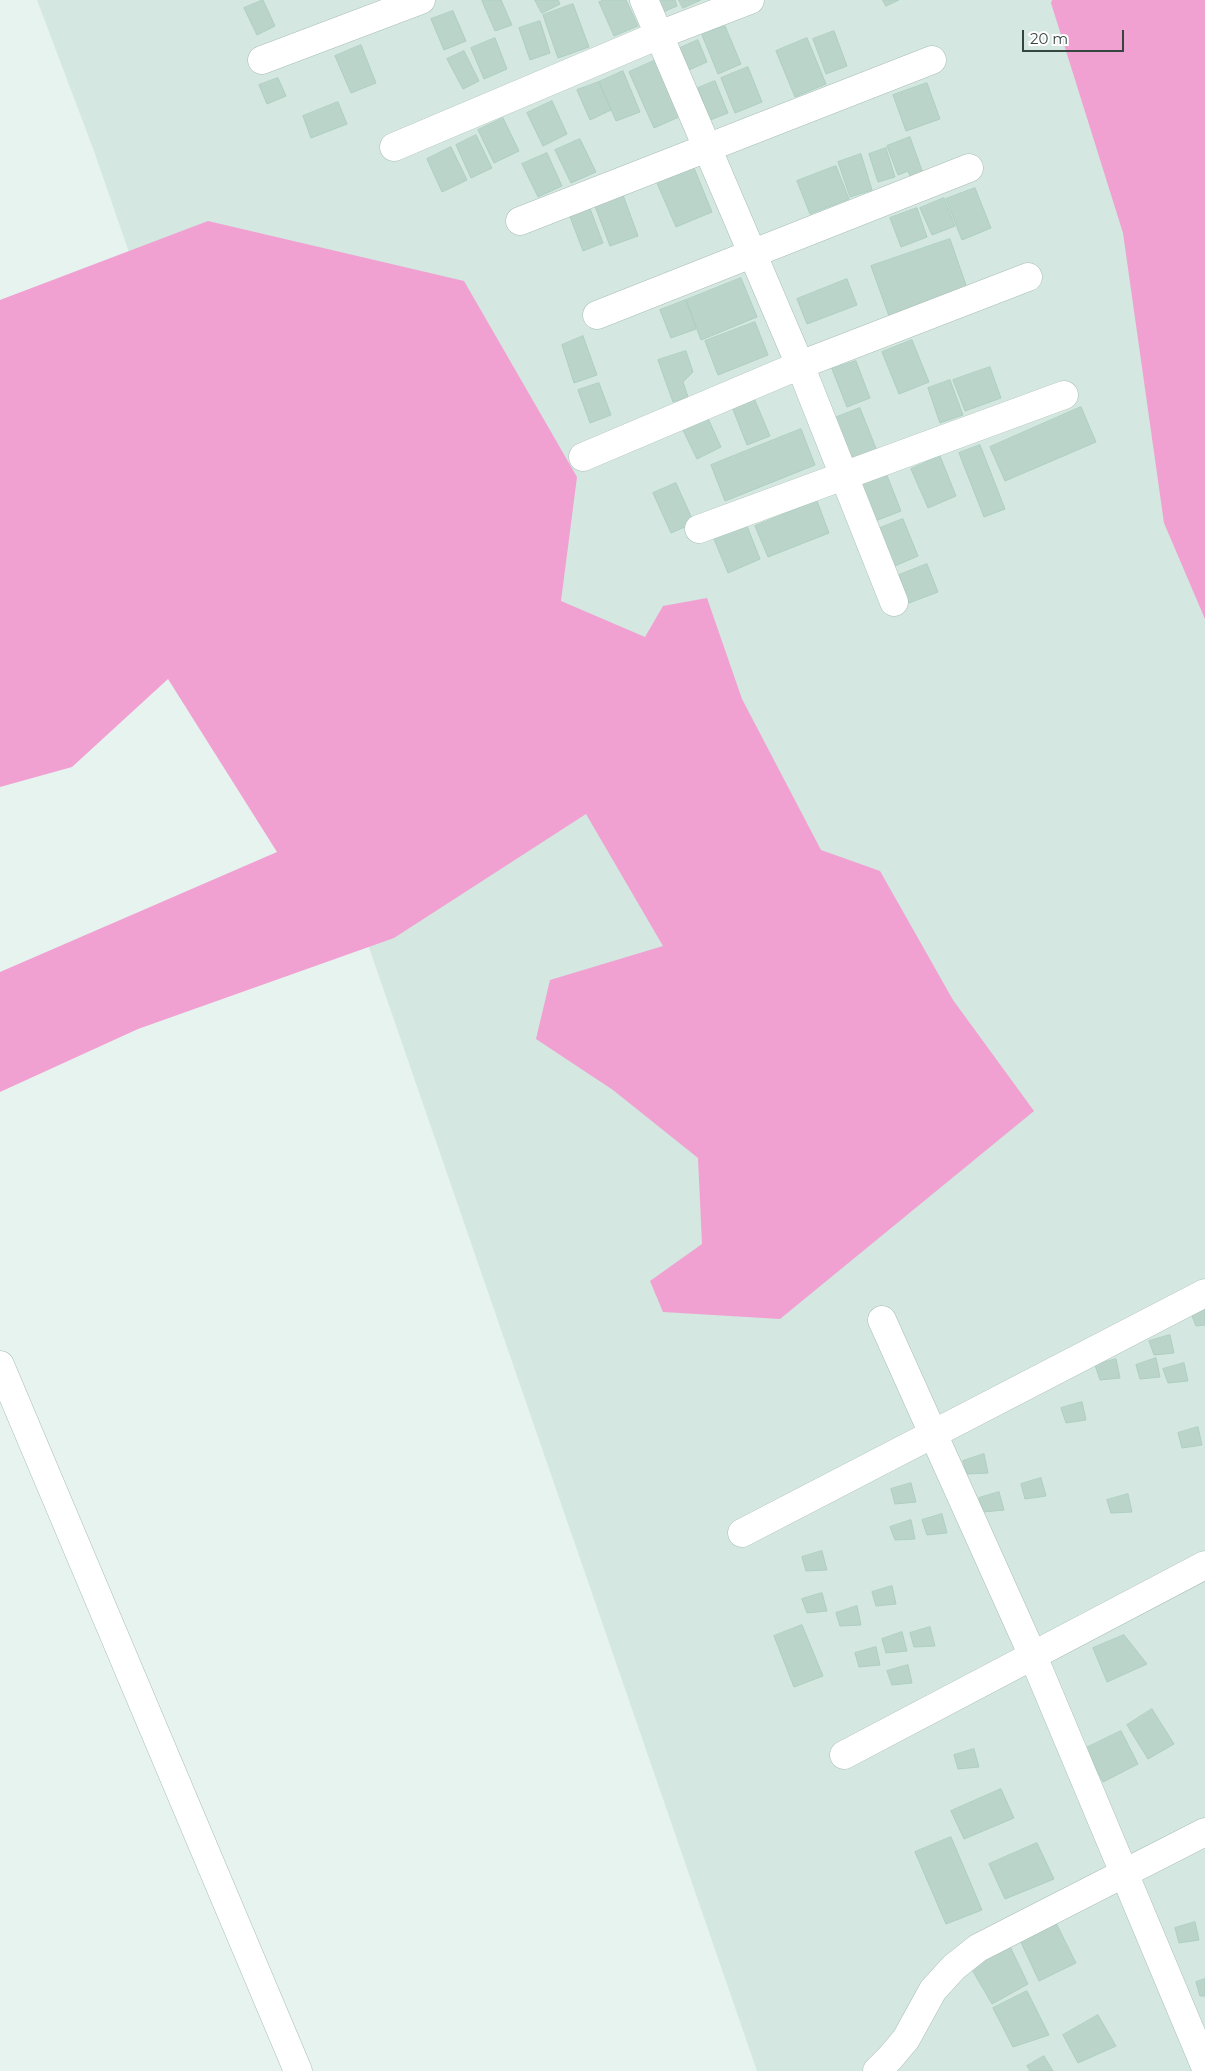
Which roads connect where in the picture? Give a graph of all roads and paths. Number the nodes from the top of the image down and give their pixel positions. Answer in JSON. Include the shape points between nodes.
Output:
{"nodes":[{"id":1,"x":422,"y":0,"type":"edge"},
{"id":2,"x":644,"y":0,"type":"edge"},
{"id":3,"x":750,"y":0,"type":"edge"},
{"id":4,"x":659,"y":35,"type":"junction"},
{"id":5,"x":262,"y":60,"type":"dead end"},
{"id":6,"x":932,"y":60,"type":"dead end"},
{"id":7,"x":394,"y":147,"type":"dead end"},
{"id":8,"x":707,"y":148,"type":"junction"},
{"id":9,"x":969,"y":168,"type":"dead end"},
{"id":10,"x":520,"y":221,"type":"dead end"},
{"id":11,"x":753,"y":254,"type":"junction"},
{"id":12,"x":1028,"y":277,"type":"dead end"},
{"id":13,"x":597,"y":316,"type":"dead end"},
{"id":14,"x":800,"y":365,"type":"junction"},
{"id":15,"x":1064,"y":395,"type":"dead end"},
{"id":16,"x":583,"y":457,"type":"dead end"},
{"id":17,"x":842,"y":476,"type":"junction"},
{"id":18,"x":699,"y":529,"type":"dead end"},
{"id":19,"x":894,"y":602,"type":"dead end"},
{"id":20,"x":1205,"y":1292,"type":"edge"},
{"id":21,"x":882,"y":1320,"type":"dead end"},
{"id":22,"x":0,"y":1365,"type":"edge"},
{"id":23,"x":934,"y":1435,"type":"junction"},
{"id":24,"x":742,"y":1533,"type":"dead end"},
{"id":25,"x":1205,"y":1565,"type":"edge"},
{"id":26,"x":1033,"y":1656,"type":"junction"},
{"id":27,"x":844,"y":1756,"type":"dead end"},
{"id":28,"x":1205,"y":1832,"type":"edge"},
{"id":29,"x":1125,"y":1874,"type":"junction"},
{"id":30,"x":1205,"y":2066,"type":"edge"},
{"id":31,"x":298,"y":2071,"type":"edge"},
{"id":32,"x":877,"y":2071,"type":"edge"}],
"edges":[{"from":1,"to":5,"type":"street"},
{"from":2,"to":4,"type":"street"},
{"from":3,"to":4,"type":"street"},
{"from":4,"to":7,"type":"street"},
{"from":4,"to":8,"type":"street"},
{"from":6,"to":8,"type":"street"},
{"from":8,"to":10,"type":"street"},
{"from":8,"to":11,"type":"street"},
{"from":9,"to":11,"type":"street"},
{"from":11,"to":13,"type":"street"},
{"from":11,"to":14,"type":"street"},
{"from":12,"to":14,"type":"street"},
{"from":14,"to":16,"type":"street"},
{"from":14,"to":17,"type":"street"},
{"from":15,"to":17,"type":"street"},
{"from":17,"to":18,"type":"street"},
{"from":17,"to":19,"type":"street"},
{"from":20,"to":23,"type":"street"},
{"from":21,"to":23,"type":"street"},
{"from":22,"to":31,"type":"street"},
{"from":23,"to":24,"type":"street"},
{"from":23,"to":26,"type":"street"},
{"from":25,"to":26,"type":"street"},
{"from":26,"to":27,"type":"street"},
{"from":26,"to":29,"type":"street"},
{"from":28,"to":29,"type":"street"},
{"from":29,"to":30,"type":"street"},
{"from":29,"to":32,"type":"street","via":[[978,1948],[954,1967],[932,1990],[906,2039]]}]}
